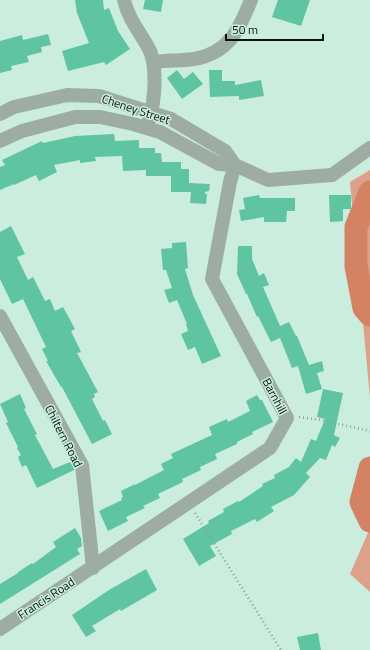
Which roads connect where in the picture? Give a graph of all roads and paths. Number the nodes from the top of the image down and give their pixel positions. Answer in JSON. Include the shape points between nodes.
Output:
{"nodes":[{"id":1,"x":124,"y":0,"type":"edge"},
{"id":2,"x":251,"y":0,"type":"edge"},
{"id":3,"x":154,"y":62,"type":"junction"},
{"id":4,"x":152,"y":112,"type":"junction"},
{"id":5,"x":0,"y":114,"type":"edge"},
{"id":6,"x":147,"y":128,"type":"junction"},
{"id":7,"x":0,"y":141,"type":"edge"},
{"id":8,"x":370,"y":148,"type":"edge"},
{"id":9,"x":235,"y":165,"type":"junction"},
{"id":10,"x":0,"y":316,"type":"edge"},
{"id":11,"x":287,"y":418,"type":"junction"},
{"id":12,"x":370,"y":431,"type":"edge"},
{"id":13,"x":189,"y":503,"type":"junction"},
{"id":14,"x":93,"y":568,"type":"junction"},
{"id":15,"x":0,"y":629,"type":"edge"},
{"id":16,"x":281,"y":650,"type":"edge"}],
"edges":[{"from":1,"to":3,"type":"street","via":[[126,10],[149,48]]},
{"from":2,"to":3,"type":"street","via":[[240,26],[224,47],[203,57]]},
{"from":3,"to":4,"type":"street"},
{"from":4,"to":5,"type":"street","name":"Cheney Street","via":[[99,96],[67,95],[14,107]]},
{"from":4,"to":6,"type":"street"},
{"from":4,"to":9,"type":"street","name":"Cheney Street","via":[[171,119],[225,151]]},
{"from":6,"to":7,"type":"street","name":"Cheney Street","via":[[100,117],[75,117],[22,131]]},
{"from":6,"to":9,"type":"street","name":"Cheney Street","via":[[160,132],[219,164]]},
{"from":8,"to":9,"type":"street","name":"Cheney Street","via":[[332,175],[268,180]]},
{"from":9,"to":11,"type":"street","name":"Barnhill","via":[[212,279]]},
{"from":10,"to":14,"type":"street","name":"Chiltern Road","via":[[82,465]]},
{"from":11,"to":12,"type":"path","via":[[302,417]]},
{"from":11,"to":13,"type":"street","name":"Barnhill","via":[[270,448]]},
{"from":13,"to":14,"type":"street","name":"Barnhill"},
{"from":13,"to":16,"type":"path"},
{"from":14,"to":15,"type":"street","name":"Francis Road"}]}
